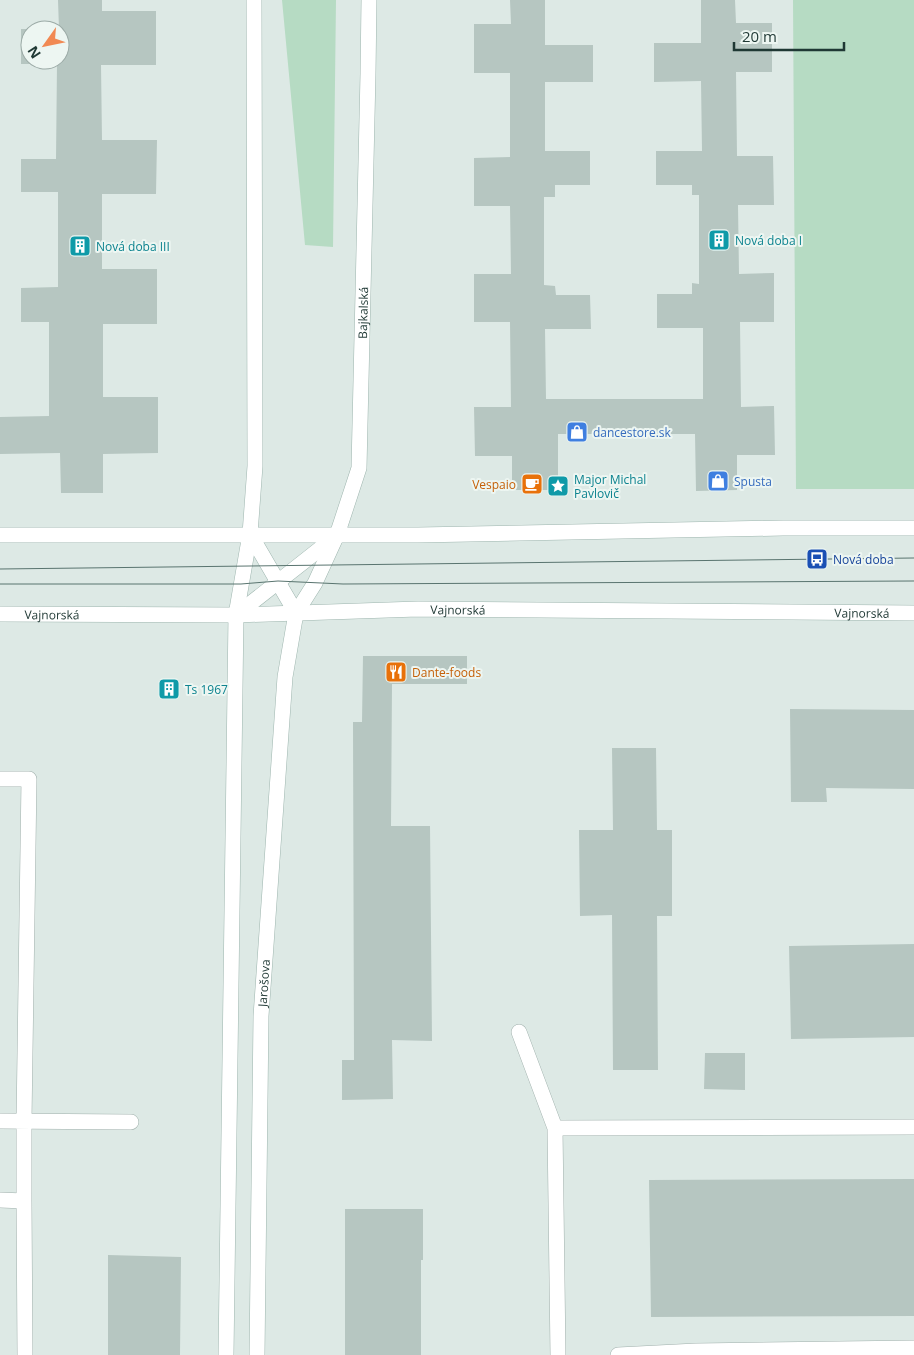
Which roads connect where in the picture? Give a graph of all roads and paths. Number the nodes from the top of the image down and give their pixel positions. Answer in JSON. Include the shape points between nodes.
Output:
{"nodes":[{"id":1,"x":254,"y":0,"type":"edge"},
{"id":2,"x":368,"y":0,"type":"edge"},
{"id":3,"x":914,"y":528,"type":"edge"},
{"id":4,"x":250,"y":534,"type":"junction"},
{"id":5,"x":0,"y":535,"type":"edge"},
{"id":6,"x":337,"y":535,"type":"junction"},
{"id":7,"x":278,"y":581,"type":"junction"},
{"id":8,"x":296,"y":613,"type":"junction"},
{"id":9,"x":914,"y":613,"type":"edge"},
{"id":10,"x":0,"y":614,"type":"edge"},
{"id":11,"x":236,"y":615,"type":"junction"},
{"id":12,"x":0,"y":779,"type":"edge"},
{"id":13,"x":519,"y":1032,"type":"dead end"},
{"id":14,"x":0,"y":1121,"type":"edge"},
{"id":15,"x":24,"y":1121,"type":"junction"},
{"id":16,"x":131,"y":1122,"type":"dead end"},
{"id":17,"x":914,"y":1127,"type":"edge"},
{"id":18,"x":555,"y":1128,"type":"junction"},
{"id":19,"x":0,"y":1200,"type":"edge"},
{"id":20,"x":24,"y":1201,"type":"junction"},
{"id":21,"x":914,"y":1348,"type":"edge"},
{"id":22,"x":25,"y":1355,"type":"edge"},
{"id":23,"x":226,"y":1355,"type":"edge"},
{"id":24,"x":256,"y":1355,"type":"edge"},
{"id":25,"x":558,"y":1355,"type":"edge"},
{"id":26,"x":618,"y":1355,"type":"edge"}],
"edges":[{"from":1,"to":4,"type":"main road","via":[[255,466]]},
{"from":2,"to":6,"type":"main road","name":"Bajkalská","via":[[359,468]]},
{"from":3,"to":6,"type":"main road"},
{"from":4,"to":5,"type":"main road"},
{"from":4,"to":6,"type":"main road"},
{"from":4,"to":7,"type":"main road"},
{"from":4,"to":11,"type":"main road"},
{"from":6,"to":7,"type":"main road"},
{"from":6,"to":8,"type":"main road","name":"Bajkalská","via":[[315,583]]},
{"from":7,"to":8,"type":"main road"},
{"from":7,"to":11,"type":"main road"},
{"from":8,"to":9,"type":"main road","name":"Vajnorská","via":[[418,609]]},
{"from":8,"to":11,"type":"main road","name":"Vajnorská"},
{"from":8,"to":24,"type":"main road","name":"Jarošova","via":[[285,677],[261,1016]]},
{"from":10,"to":11,"type":"main road","name":"Vajnorská"},
{"from":11,"to":23,"type":"main road"},
{"from":12,"to":15,"type":"main road","via":[[29,779]]},
{"from":13,"to":18,"type":"main road"},
{"from":14,"to":15,"type":"main road"},
{"from":15,"to":16,"type":"main road"},
{"from":15,"to":20,"type":"main road"},
{"from":17,"to":18,"type":"main road"},
{"from":18,"to":25,"type":"main road"},
{"from":19,"to":20,"type":"main road"},
{"from":20,"to":22,"type":"main road"},
{"from":21,"to":26,"type":"main road"}]}
